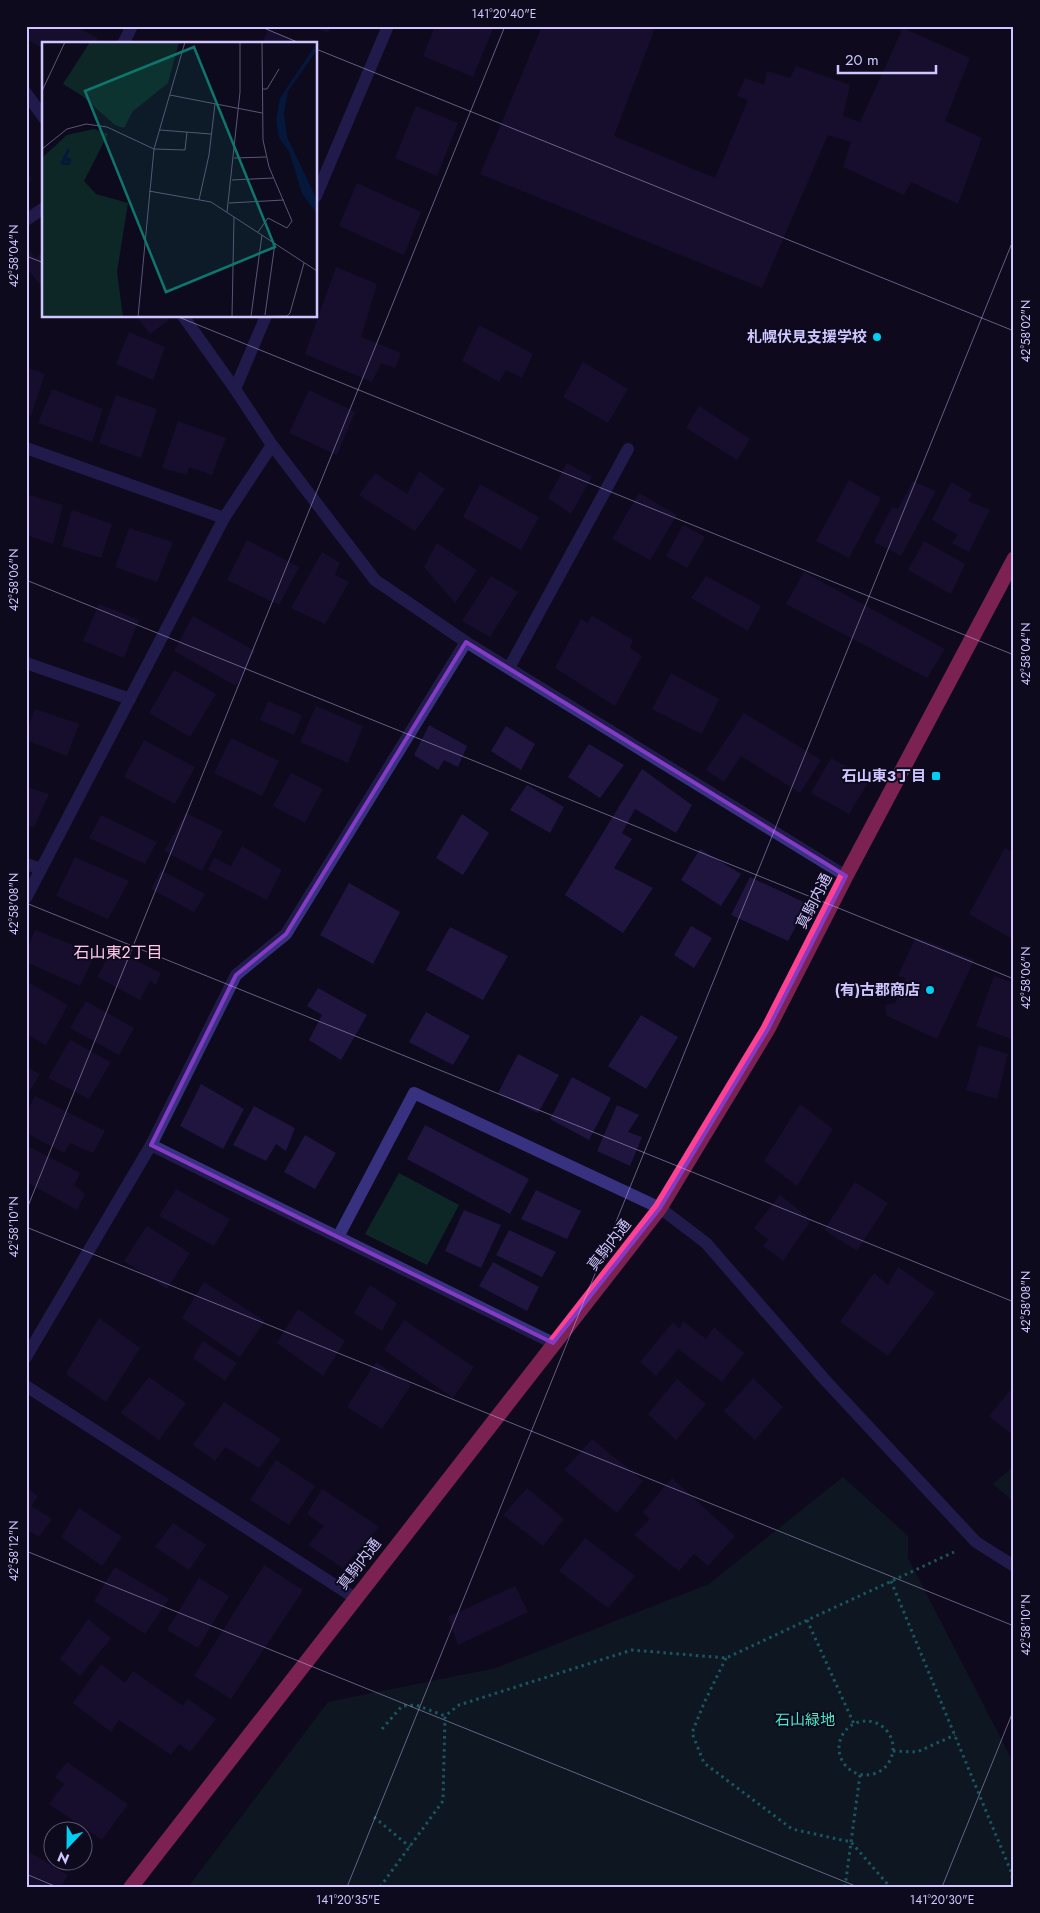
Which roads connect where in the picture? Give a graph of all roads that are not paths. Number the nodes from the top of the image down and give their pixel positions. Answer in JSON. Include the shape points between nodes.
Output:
{"nodes":[{"id":1,"x":132,"y":26,"type":"edge"},
{"id":2,"x":388,"y":26,"type":"edge"},
{"id":3,"x":123,"y":42,"type":"edge"},
{"id":4,"x":26,"y":92,"type":"edge"},
{"id":5,"x":42,"y":115,"type":"edge"},
{"id":6,"x":318,"y":191,"type":"edge"},
{"id":7,"x":42,"y":209,"type":"edge"},
{"id":8,"x":26,"y":220,"type":"edge"},
{"id":9,"x":184,"y":318,"type":"edge"},
{"id":10,"x":265,"y":318,"type":"edge"},
{"id":11,"x":235,"y":389,"type":"junction"},
{"id":12,"x":272,"y":445,"type":"junction"},
{"id":13,"x":26,"y":448,"type":"edge"},
{"id":14,"x":628,"y":449,"type":"dead end"},
{"id":15,"x":224,"y":518,"type":"junction"},
{"id":16,"x":1014,"y":559,"type":"edge"},
{"id":17,"x":466,"y":642,"type":"junction"},
{"id":18,"x":26,"y":663,"type":"edge"},
{"id":19,"x":509,"y":668,"type":"junction"},
{"id":20,"x":130,"y":699,"type":"junction"},
{"id":21,"x":26,"y":864,"type":"edge"},
{"id":22,"x":41,"y":869,"type":"junction"},
{"id":23,"x":846,"y":876,"type":"junction"},
{"id":24,"x":26,"y":898,"type":"edge"},
{"id":25,"x":150,"y":1145,"type":"junction"},
{"id":26,"x":660,"y":1208,"type":"junction"},
{"id":27,"x":338,"y":1237,"type":"junction"},
{"id":28,"x":553,"y":1343,"type":"junction"},
{"id":29,"x":26,"y":1358,"type":"edge"},
{"id":30,"x":26,"y":1386,"type":"edge"},
{"id":31,"x":1014,"y":1566,"type":"edge"},
{"id":32,"x":355,"y":1598,"type":"junction"},
{"id":33,"x":130,"y":1887,"type":"edge"}],
"edges":[{"from":1,"to":3,"type":"street"},
{"from":2,"to":6,"type":"street"},
{"from":4,"to":5,"type":"street"},
{"from":7,"to":8,"type":"street"},
{"from":9,"to":11,"type":"street"},
{"from":10,"to":11,"type":"street"},
{"from":11,"to":12,"type":"street"},
{"from":12,"to":15,"type":"street"},
{"from":12,"to":17,"type":"street","via":[[374,580]]},
{"from":13,"to":15,"type":"street"},
{"from":14,"to":19,"type":"street"},
{"from":15,"to":20,"type":"street"},
{"from":16,"to":23,"type":"highway","name":"真駒内通"},
{"from":17,"to":19,"type":"street"},
{"from":17,"to":25,"type":"street","via":[[286,934],[236,975]]},
{"from":18,"to":20,"type":"street"},
{"from":19,"to":23,"type":"street"},
{"from":20,"to":22,"type":"street"},
{"from":21,"to":22,"type":"street"},
{"from":22,"to":24,"type":"street"},
{"from":23,"to":26,"type":"highway","name":"真駒内通","via":[[768,1029]]},
{"from":25,"to":27,"type":"street"},
{"from":25,"to":29,"type":"street"},
{"from":26,"to":27,"type":"street","via":[[414,1093]]},
{"from":26,"to":28,"type":"highway","name":"真駒内通"},
{"from":26,"to":31,"type":"street","via":[[706,1243],[826,1380],[976,1542]]},
{"from":27,"to":28,"type":"street"},
{"from":28,"to":32,"type":"highway","name":"真駒内通"},
{"from":30,"to":32,"type":"street"},
{"from":32,"to":33,"type":"highway","name":"真駒内通"}]}
